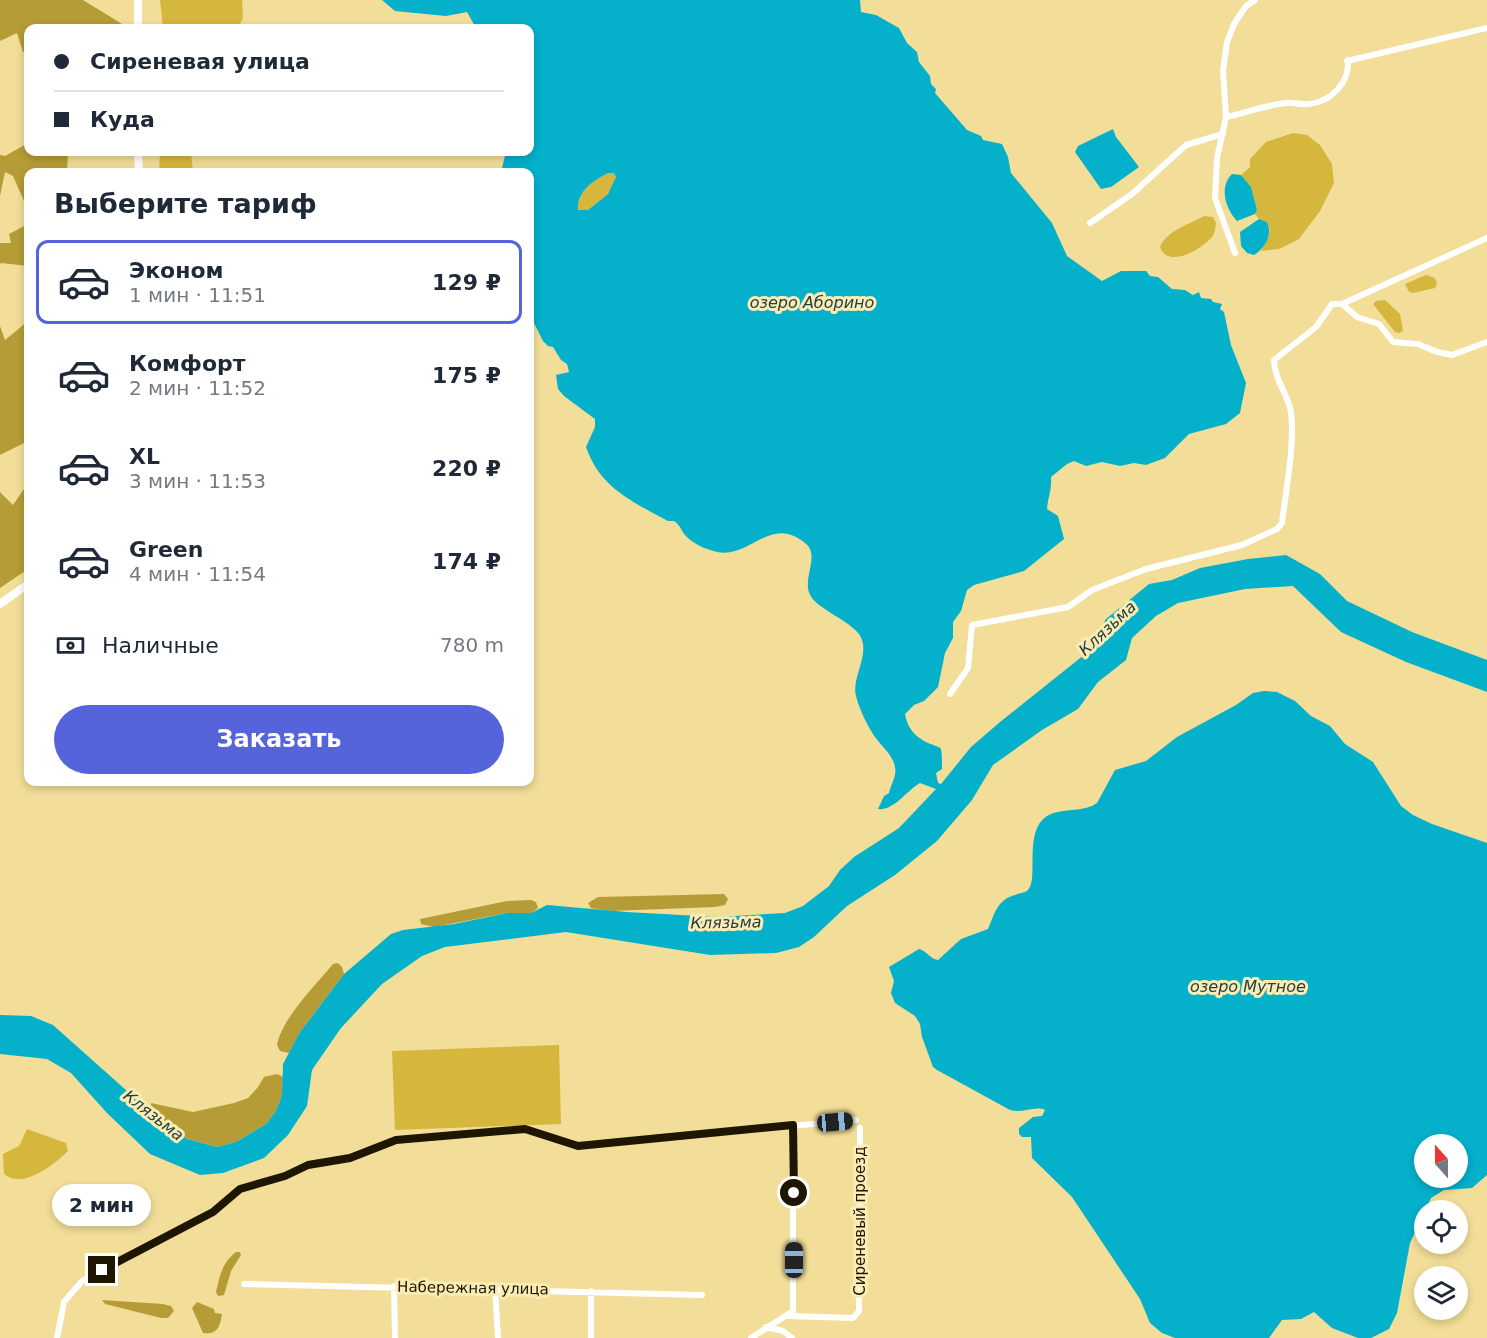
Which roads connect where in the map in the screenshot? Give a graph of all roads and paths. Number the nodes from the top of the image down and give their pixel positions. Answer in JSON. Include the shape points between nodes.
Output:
{"nodes":[{"id":1,"x":138,"y":0,"type":"edge"},
{"id":2,"x":1255,"y":0,"type":"edge"},
{"id":3,"x":138,"y":24,"type":"edge"},
{"id":4,"x":1487,"y":28,"type":"edge"},
{"id":5,"x":1226,"y":117,"type":"junction"},
{"id":6,"x":1223,"y":134,"type":"junction"},
{"id":7,"x":1090,"y":224,"type":"dead end"},
{"id":8,"x":1487,"y":238,"type":"edge"},
{"id":9,"x":1235,"y":253,"type":"dead end"},
{"id":10,"x":1342,"y":304,"type":"junction"},
{"id":11,"x":1487,"y":342,"type":"edge"},
{"id":12,"x":24,"y":587,"type":"edge"},
{"id":13,"x":0,"y":604,"type":"edge"},
{"id":14,"x":950,"y":693,"type":"dead end"},
{"id":15,"x":856,"y":1120,"type":"dead end"},
{"id":16,"x":793,"y":1125,"type":"junction"},
{"id":17,"x":860,"y":1128,"type":"dead end"},
{"id":18,"x":244,"y":1284,"type":"dead end"},
{"id":19,"x":394,"y":1286,"type":"junction"},
{"id":20,"x":495,"y":1288,"type":"junction"},
{"id":21,"x":591,"y":1292,"type":"junction"},
{"id":22,"x":702,"y":1295,"type":"dead end"},
{"id":23,"x":788,"y":1316,"type":"junction"},
{"id":24,"x":765,"y":1327,"type":"junction"},
{"id":25,"x":57,"y":1338,"type":"edge"},
{"id":26,"x":395,"y":1338,"type":"edge"},
{"id":27,"x":498,"y":1338,"type":"edge"},
{"id":28,"x":591,"y":1338,"type":"edge"},
{"id":29,"x":751,"y":1338,"type":"edge"},
{"id":30,"x":792,"y":1338,"type":"edge"}],
"edges":[{"from":1,"to":3,"type":"main road"},
{"from":2,"to":5,"type":"street","via":[[1246,6],[1227,42],[1223,71]]},
{"from":4,"to":5,"type":"street","via":[[1348,61],[1348,78],[1323,100],[1285,103]]},
{"from":5,"to":6,"type":"street"},
{"from":6,"to":7,"type":"street","via":[[1186,145],[1132,194]]},
{"from":6,"to":9,"type":"street","via":[[1216,158],[1215,198]]},
{"from":8,"to":10,"type":"street"},
{"from":10,"to":11,"type":"street","via":[[1357,317],[1379,324],[1393,342],[1418,344],[1452,355]]},
{"from":10,"to":14,"type":"street","via":[[1332,304],[1316,327],[1274,360],[1274,370],[1290,408],[1293,432],[1282,523],[1277,529],[1242,545],[1146,569],[1092,590],[1068,607],[972,625],[968,668]]},
{"from":12,"to":13,"type":"main road"},
{"from":15,"to":16,"type":"street"},
{"from":16,"to":23,"type":"street","via":[[794,1305]]},
{"from":16,"to":25,"type":"street","via":[[578,1146],[515,1129],[386,1142],[350,1158],[308,1165],[240,1189],[213,1212],[82,1281],[64,1302]]},
{"from":17,"to":23,"type":"street","name":"Сиреневый проезд","via":[[859,1311],[853,1318]]},
{"from":18,"to":19,"type":"street","name":"Набережная улица"},
{"from":19,"to":20,"type":"street","name":"Набережная улица"},
{"from":19,"to":26,"type":"street"},
{"from":20,"to":21,"type":"street","name":"Набережная улица"},
{"from":20,"to":27,"type":"street"},
{"from":21,"to":22,"type":"street","name":"Набережная улица"},
{"from":21,"to":28,"type":"street"},
{"from":23,"to":24,"type":"street"},
{"from":24,"to":29,"type":"street"},
{"from":24,"to":30,"type":"street","via":[[783,1331]]}]}
